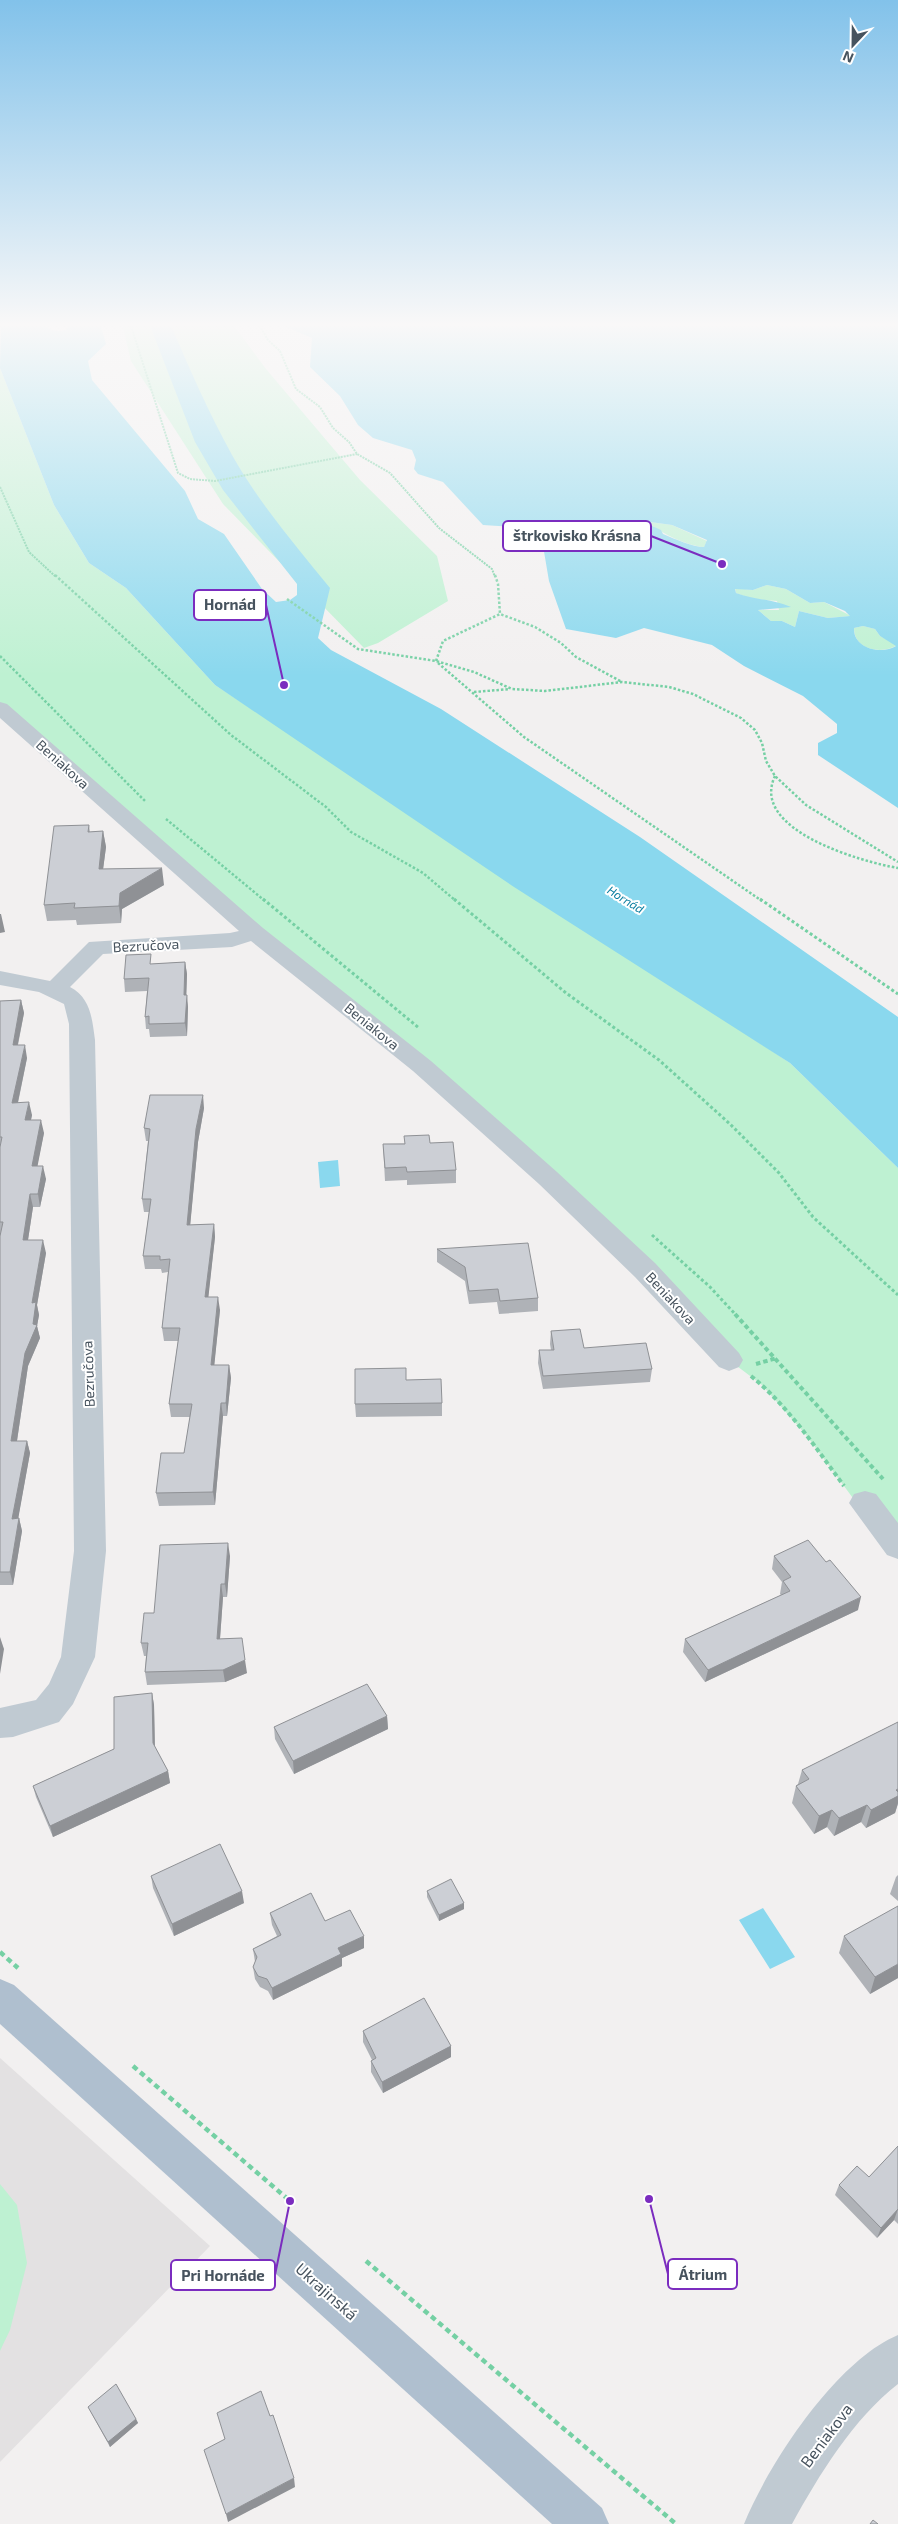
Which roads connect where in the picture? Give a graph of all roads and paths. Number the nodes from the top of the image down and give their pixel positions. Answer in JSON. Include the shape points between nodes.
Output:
{"nodes":[{"id":1,"x":168,"y":441,"type":"edge"},
{"id":2,"x":348,"y":441,"type":"edge"},
{"id":3,"x":357,"y":454,"type":"junction"},
{"id":4,"x":0,"y":487,"type":"edge"},
{"id":5,"x":287,"y":599,"type":"dead end"},
{"id":6,"x":500,"y":614,"type":"junction"},
{"id":7,"x":436,"y":661,"type":"junction"},
{"id":8,"x":622,"y":682,"type":"junction"},
{"id":9,"x":512,"y":689,"type":"junction"},
{"id":10,"x":473,"y":692,"type":"junction"},
{"id":11,"x":0,"y":708,"type":"edge"},
{"id":12,"x":775,"y":776,"type":"junction"},
{"id":13,"x":898,"y":862,"type":"edge"},
{"id":14,"x":898,"y":868,"type":"edge"},
{"id":15,"x":255,"y":933,"type":"junction"},
{"id":16,"x":0,"y":978,"type":"edge"},
{"id":17,"x":54,"y":990,"type":"junction"},
{"id":18,"x":898,"y":994,"type":"edge"},
{"id":19,"x":898,"y":1295,"type":"edge"},
{"id":20,"x":739,"y":1367,"type":"joint"},
{"id":21,"x":865,"y":1502,"type":"joint"},
{"id":22,"x":898,"y":1546,"type":"edge"},
{"id":23,"x":0,"y":1723,"type":"edge"},
{"id":24,"x":0,"y":1952,"type":"edge"},
{"id":25,"x":11,"y":1985,"type":"edge"},
{"id":26,"x":126,"y":2060,"type":"dead end"},
{"id":27,"x":290,"y":2201,"type":"dead end"},
{"id":28,"x":366,"y":2261,"type":"dead end"},
{"id":29,"x":898,"y":2357,"type":"edge"},
{"id":30,"x":586,"y":2524,"type":"edge"},
{"id":31,"x":676,"y":2524,"type":"edge"},
{"id":32,"x":767,"y":2524,"type":"edge"}],
"edges":[{"from":1,"to":3,"type":"path","via":[[178,473],[190,479],[215,481]]},
{"from":2,"to":3,"type":"path"},
{"from":3,"to":6,"type":"path","via":[[390,474],[439,528],[492,568],[498,584]]},
{"from":4,"to":19,"type":"path","via":[[29,552],[231,735],[326,808],[351,832],[423,873],[566,993],[659,1060],[730,1124],[779,1173],[813,1217]]},
{"from":5,"to":7,"type":"path","via":[[358,649]]},
{"from":6,"to":7,"type":"path","via":[[443,641]]},
{"from":6,"to":8,"type":"path","via":[[535,628],[561,643],[576,657]]},
{"from":7,"to":9,"type":"path","via":[[474,672]]},
{"from":7,"to":10,"type":"path"},
{"from":8,"to":9,"type":"path","via":[[544,691]]},
{"from":8,"to":12,"type":"path","via":[[669,687],[693,694],[741,718],[758,737]]},
{"from":9,"to":10,"type":"path"},
{"from":10,"to":18,"type":"path","via":[[524,737]]},
{"from":11,"to":15,"type":"street","name":"Beniakova"},
{"from":12,"to":13,"type":"path","via":[[828,821]]},
{"from":12,"to":14,"type":"path","via":[[770,790],[774,803],[795,829],[848,857]]},
{"from":15,"to":17,"type":"street","name":"Bezručova","via":[[232,940],[97,947]]},
{"from":15,"to":20,"type":"street","name":"Beniakova","via":[[422,1066],[548,1178],[645,1270]]},
{"from":16,"to":17,"type":"street","name":"Bezručova"},
{"from":17,"to":23,"type":"street","name":"Bezručova","via":[[72,999],[83,1040],[90,1551],[78,1657],[61,1694],[47,1712]]},
{"from":20,"to":21,"type":"path","via":[[762,1385],[807,1436],[842,1484]]},
{"from":21,"to":22,"type":"street"},
{"from":24,"to":25,"type":"path"},
{"from":25,"to":30,"type":"main road","name":"Ukrajinská"},
{"from":26,"to":27,"type":"path"},
{"from":28,"to":31,"type":"path"},
{"from":29,"to":32,"type":"street","name":"Beniakova","via":[[884,2366],[831,2423]]}]}
